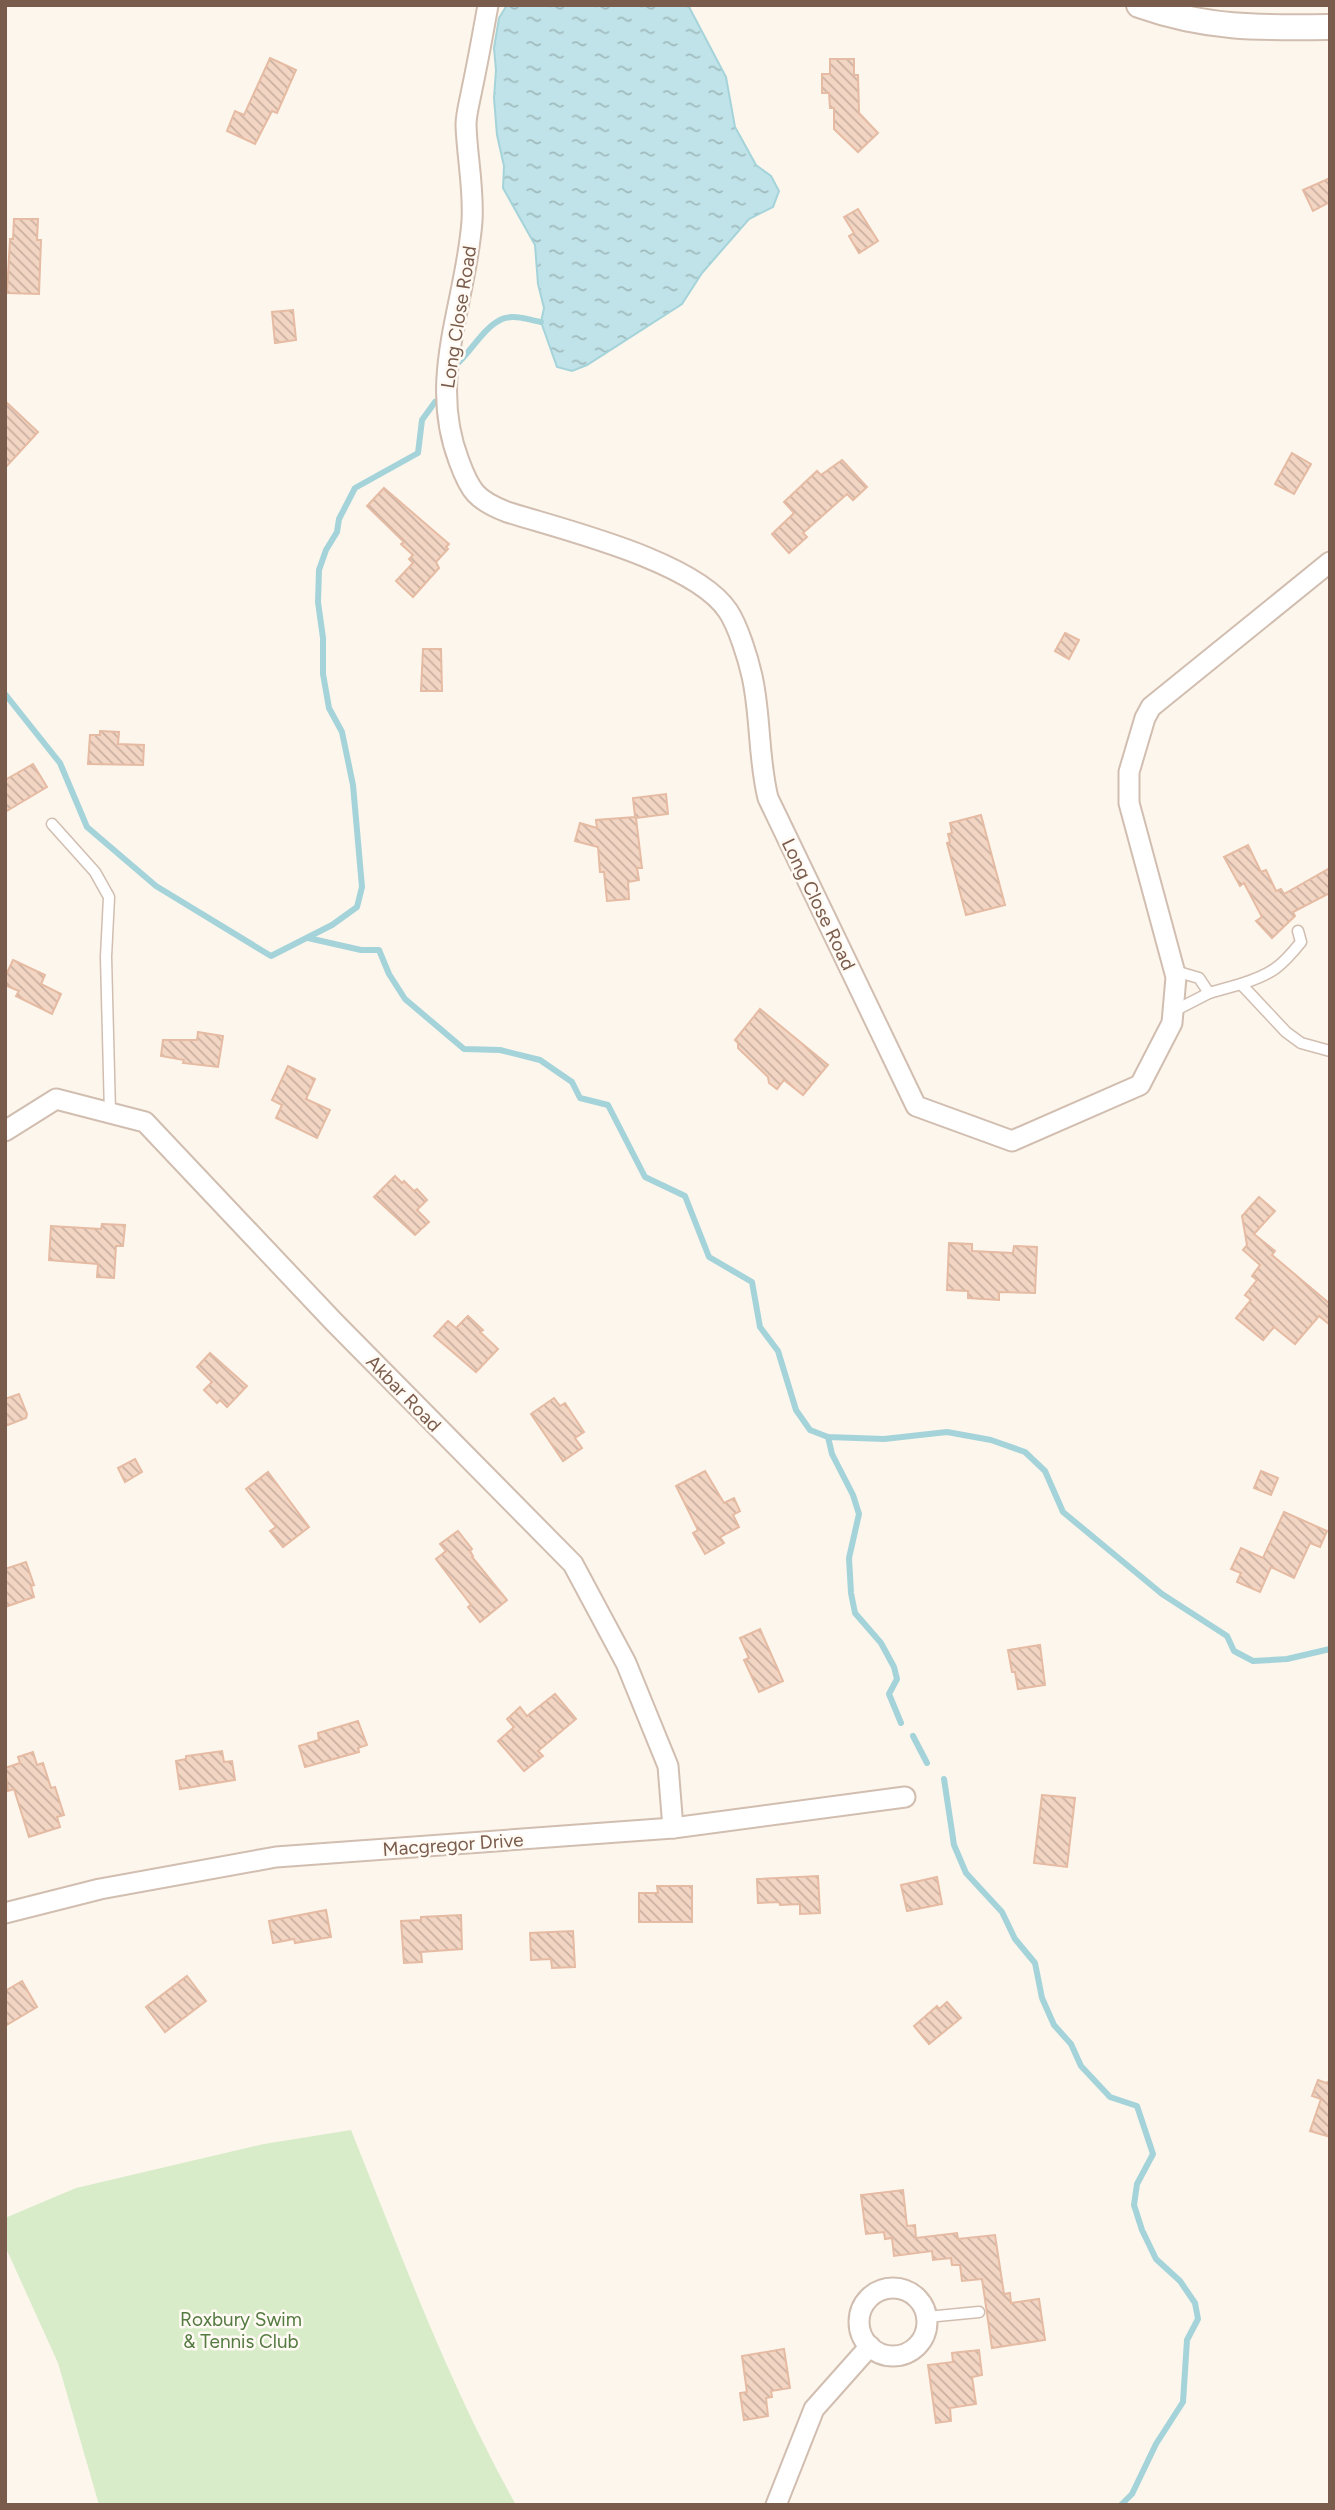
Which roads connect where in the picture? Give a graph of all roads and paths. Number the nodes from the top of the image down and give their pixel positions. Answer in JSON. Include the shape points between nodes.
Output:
{"nodes":[{"id":1,"x":488,"y":5,"type":"edge"},
{"id":2,"x":1139,"y":5,"type":"edge"},
{"id":3,"x":1330,"y":27,"type":"edge"},
{"id":4,"x":1330,"y":562,"type":"edge"},
{"id":5,"x":52,"y":824,"type":"dead end"},
{"id":6,"x":1298,"y":931,"type":"dead end"},
{"id":7,"x":1175,"y":971,"type":"junction"},
{"id":8,"x":1241,"y":984,"type":"junction"},
{"id":9,"x":1209,"y":993,"type":"junction"},
{"id":10,"x":1173,"y":1012,"type":"junction"},
{"id":11,"x":1330,"y":1051,"type":"edge"},
{"id":12,"x":110,"y":1113,"type":"junction"},
{"id":13,"x":5,"y":1131,"type":"edge"},
{"id":14,"x":905,"y":1797,"type":"dead end"},
{"id":15,"x":673,"y":1828,"type":"junction"},
{"id":16,"x":5,"y":1913,"type":"edge"},
{"id":17,"x":979,"y":2312,"type":"dead end"},
{"id":18,"x":927,"y":2317,"type":"junction"},
{"id":19,"x":870,"y":2346,"type":"junction"},
{"id":20,"x":776,"y":2505,"type":"edge"}],
"edges":[{"from":1,"to":10,"type":"street","name":"Long Close Road","via":[[466,123],[472,219],[468,257],[446,373],[450,440],[469,489],[497,508],[666,565],[702,585],[728,611],[752,676],[768,798],[916,1106],[1012,1141],[1140,1085],[1172,1023]]},
{"from":2,"to":3,"type":"street","via":[[1201,23]]},
{"from":4,"to":7,"type":"street","name":"Long Close Road","via":[[1151,707],[1145,718],[1129,772],[1129,803]]},
{"from":5,"to":12,"type":"lane","via":[[95,872],[109,898]]},
{"from":6,"to":8,"type":"lane","via":[[1301,942],[1283,965]]},
{"from":7,"to":9,"type":"lane","via":[[1199,978]]},
{"from":7,"to":10,"type":"street","name":"Long Close Road"},
{"from":8,"to":9,"type":"lane"},
{"from":8,"to":11,"type":"lane","via":[[1286,1032],[1301,1043]]},
{"from":9,"to":10,"type":"lane"},
{"from":12,"to":13,"type":"street","name":"Akbar Road","via":[[56,1099]]},
{"from":12,"to":15,"type":"street","name":"Akbar Road","via":[[145,1122],[573,1564],[626,1663],[668,1766]]},
{"from":14,"to":15,"type":"street","name":"Macgregor Drive"},
{"from":15,"to":16,"type":"street","name":"Macgregor Drive","via":[[276,1857],[100,1889]]},
{"from":17,"to":18,"type":"lane"},
{"from":18,"to":19,"type":"street","via":[[921,2342],[906,2353],[887,2355]]},
{"from":18,"to":19,"type":"street","via":[[911,2292],[881,2290],[866,2301],[859,2318]]},
{"from":19,"to":20,"type":"street","via":[[814,2409]]}]}
